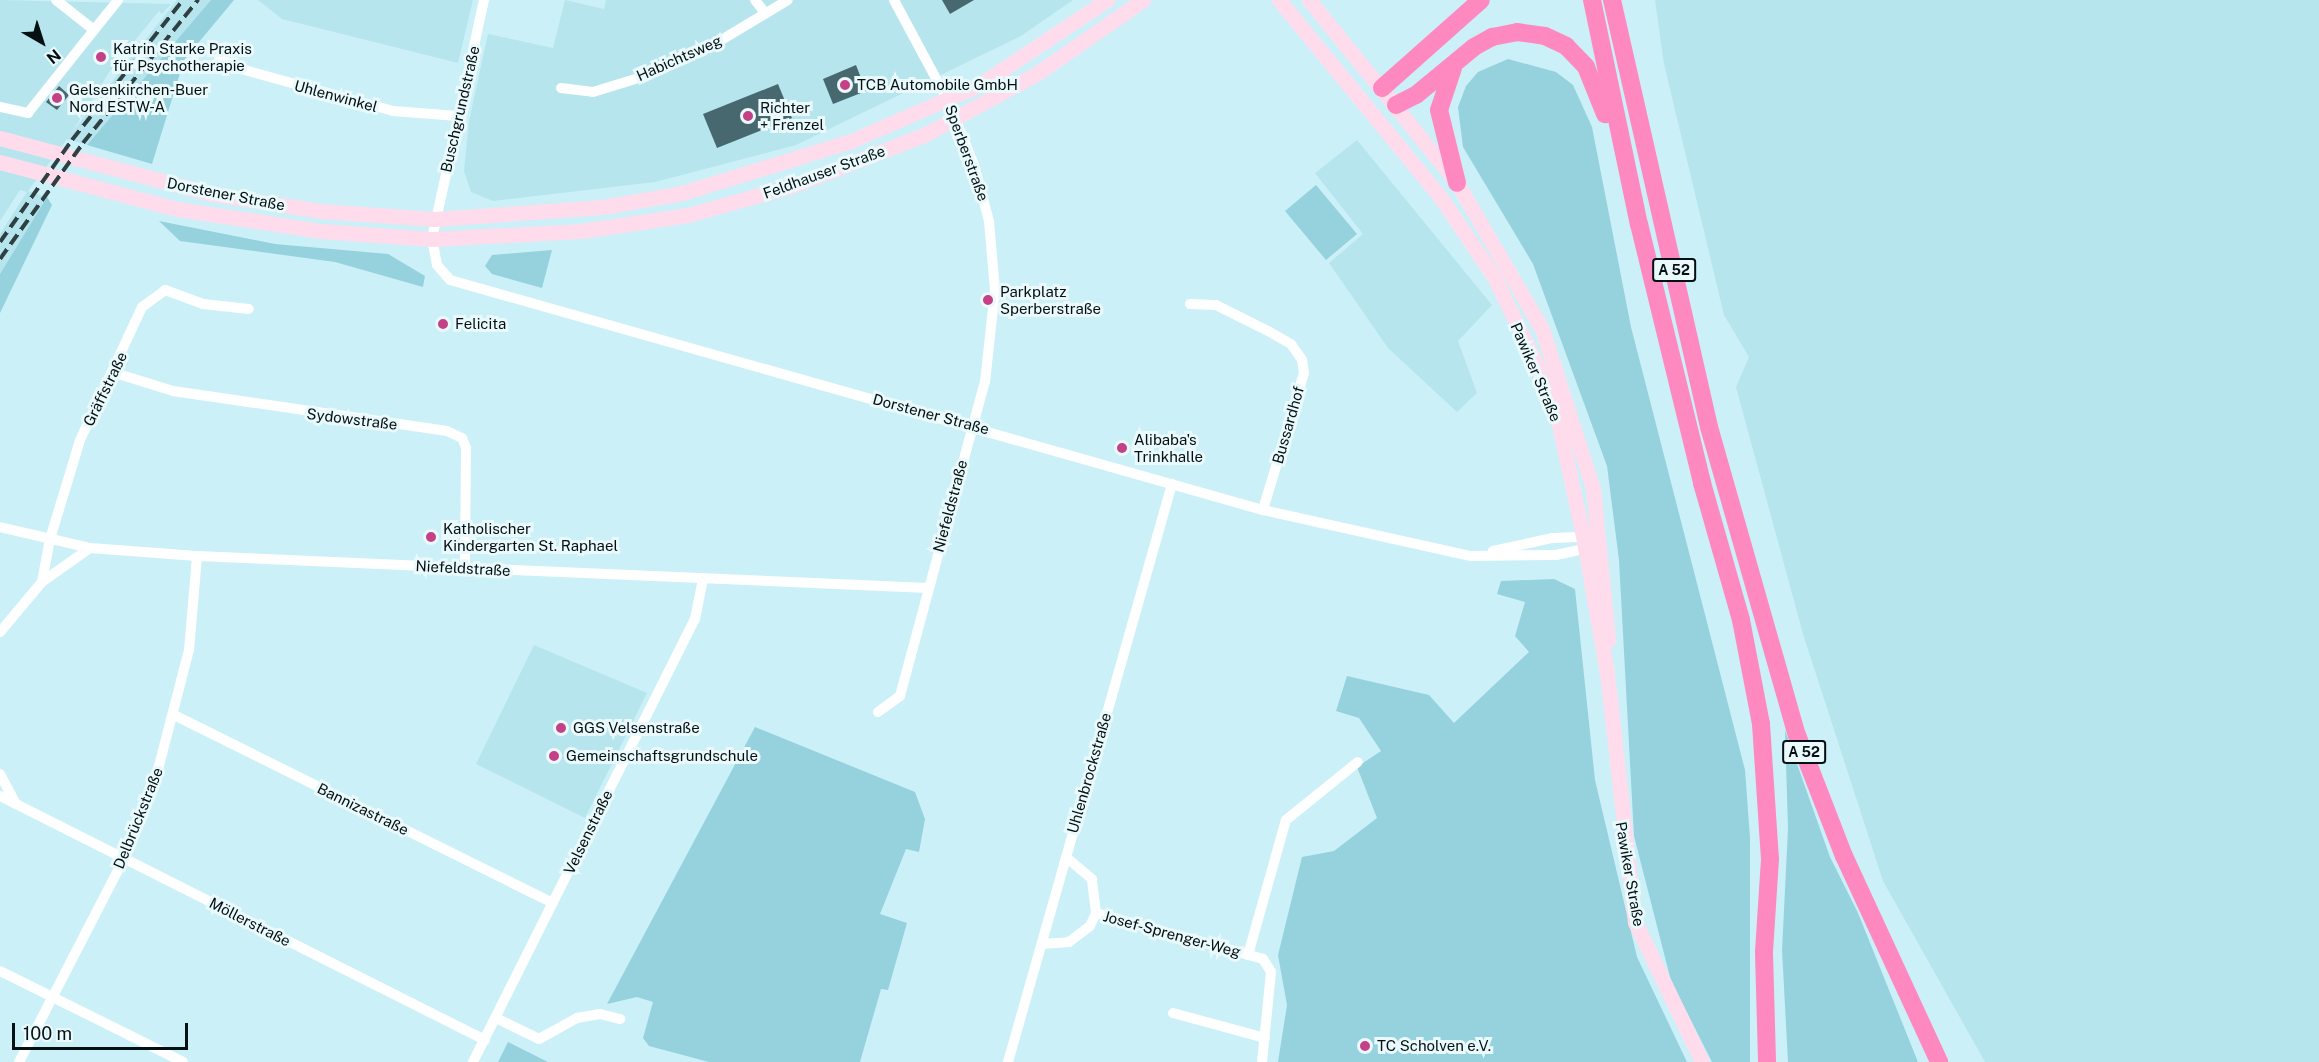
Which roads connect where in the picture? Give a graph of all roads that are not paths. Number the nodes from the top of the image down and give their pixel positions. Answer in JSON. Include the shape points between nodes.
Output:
{"nodes":[{"id":1,"x":56,"y":0,"type":"edge"},
{"id":2,"x":118,"y":0,"type":"edge"},
{"id":3,"x":484,"y":0,"type":"edge"},
{"id":4,"x":755,"y":0,"type":"edge"},
{"id":5,"x":788,"y":0,"type":"edge"},
{"id":6,"x":894,"y":0,"type":"edge"},
{"id":7,"x":1107,"y":0,"type":"edge"},
{"id":8,"x":1143,"y":0,"type":"edge"},
{"id":9,"x":1279,"y":0,"type":"edge"},
{"id":10,"x":1309,"y":0,"type":"edge"},
{"id":11,"x":1481,"y":0,"type":"edge"},
{"id":12,"x":1592,"y":0,"type":"edge"},
{"id":13,"x":1612,"y":0,"type":"edge"},
{"id":14,"x":1625,"y":0,"type":"edge"},
{"id":15,"x":765,"y":13,"type":"junction"},
{"id":16,"x":94,"y":30,"type":"junction"},
{"id":17,"x":219,"y":58,"type":"dead end"},
{"id":18,"x":1458,"y":59,"type":"junction"},
{"id":19,"x":561,"y":88,"type":"dead end"},
{"id":20,"x":1382,"y":88,"type":"junction"},
{"id":21,"x":947,"y":99,"type":"junction"},
{"id":22,"x":1396,"y":105,"type":"junction"},
{"id":23,"x":0,"y":107,"type":"edge"},
{"id":24,"x":1372,"y":110,"type":"junction"},
{"id":25,"x":1640,"y":114,"type":"junction"},
{"id":26,"x":458,"y":116,"type":"junction"},
{"id":27,"x":956,"y":120,"type":"junction"},
{"id":28,"x":0,"y":138,"type":"edge"},
{"id":29,"x":0,"y":162,"type":"edge"},
{"id":30,"x":1457,"y":183,"type":"junction"},
{"id":31,"x":435,"y":219,"type":"junction"},
{"id":32,"x":1639,"y":224,"type":"junction"},
{"id":33,"x":432,"y":239,"type":"junction"},
{"id":34,"x":1190,"y":304,"type":"dead end"},
{"id":35,"x":249,"y":309,"type":"dead end"},
{"id":36,"x":115,"y":373,"type":"junction"},
{"id":37,"x":972,"y":424,"type":"junction"},
{"id":38,"x":1172,"y":484,"type":"junction"},
{"id":39,"x":1263,"y":510,"type":"junction"},
{"id":40,"x":0,"y":527,"type":"edge"},
{"id":41,"x":50,"y":539,"type":"junction"},
{"id":42,"x":1601,"y":541,"type":"junction"},
{"id":43,"x":1585,"y":543,"type":"junction"},
{"id":44,"x":90,"y":548,"type":"junction"},
{"id":45,"x":1457,"y":554,"type":"junction"},
{"id":46,"x":197,"y":556,"type":"junction"},
{"id":47,"x":465,"y":568,"type":"junction"},
{"id":48,"x":703,"y":579,"type":"junction"},
{"id":49,"x":42,"y":582,"type":"junction"},
{"id":50,"x":928,"y":588,"type":"junction"},
{"id":51,"x":0,"y":632,"type":"edge"},
{"id":52,"x":1607,"y":673,"type":"junction"},
{"id":53,"x":878,"y":712,"type":"dead end"},
{"id":54,"x":174,"y":715,"type":"junction"},
{"id":55,"x":1358,"y":762,"type":"dead end"},
{"id":56,"x":0,"y":774,"type":"edge"},
{"id":57,"x":0,"y":796,"type":"edge"},
{"id":58,"x":16,"y":804,"type":"junction"},
{"id":59,"x":1066,"y":857,"type":"junction"},
{"id":60,"x":124,"y":858,"type":"junction"},
{"id":61,"x":553,"y":903,"type":"junction"},
{"id":62,"x":1096,"y":913,"type":"junction"},
{"id":63,"x":1042,"y":944,"type":"junction"},
{"id":64,"x":1248,"y":955,"type":"junction"},
{"id":65,"x":0,"y":971,"type":"edge"},
{"id":66,"x":52,"y":997,"type":"junction"},
{"id":67,"x":1173,"y":1013,"type":"dead end"},
{"id":68,"x":496,"y":1018,"type":"junction"},
{"id":69,"x":620,"y":1019,"type":"dead end"},
{"id":70,"x":1265,"y":1038,"type":"junction"},
{"id":71,"x":485,"y":1040,"type":"junction"},
{"id":72,"x":19,"y":1062,"type":"edge"},
{"id":73,"x":183,"y":1062,"type":"edge"},
{"id":74,"x":473,"y":1062,"type":"edge"},
{"id":75,"x":1008,"y":1062,"type":"edge"},
{"id":76,"x":1262,"y":1062,"type":"edge"},
{"id":77,"x":1702,"y":1062,"type":"edge"},
{"id":78,"x":1767,"y":1062,"type":"edge"},
{"id":79,"x":1939,"y":1062,"type":"edge"}],
"edges":[{"from":1,"to":16,"type":"street"},
{"from":2,"to":16,"type":"street"},
{"from":3,"to":26,"type":"street","name":"Buschgrundstraße"},
{"from":4,"to":15,"type":"street"},
{"from":5,"to":15,"type":"street","name":"Habichtsweg"},
{"from":6,"to":21,"type":"street","name":"Sperberstraße"},
{"from":7,"to":21,"type":"main road","name":"Feldhauser Straße","via":[[1017,62]]},
{"from":8,"to":27,"type":"main road","name":"Feldhauser Straße","via":[[1036,74]]},
{"from":9,"to":24,"type":"main road","name":"Pawiker Straße"},
{"from":10,"to":20,"type":"main road","name":"Pawiker Straße"},
{"from":11,"to":20,"type":"highway"},
{"from":12,"to":32,"type":"highway","number":"A 52"},
{"from":13,"to":25,"type":"highway","number":"A 52"},
{"from":14,"to":25,"type":"highway","via":[[1643,96]]},
{"from":15,"to":19,"type":"street","name":"Habichtsweg","via":[[714,45],[642,77],[593,92]]},
{"from":16,"to":23,"type":"street","via":[[28,113]]},
{"from":17,"to":26,"type":"street","name":"Uhlenwinkel","via":[[241,69],[393,111]]},
{"from":18,"to":22,"type":"highway","via":[[1416,95]]},
{"from":18,"to":30,"type":"highway","via":[[1442,90],[1439,110]]},
{"from":18,"to":32,"type":"highway","via":[[1492,36],[1518,32],[1545,36],[1566,46],[1586,68],[1600,94],[1621,185]]},
{"from":20,"to":22,"type":"main road","name":"Pawiker Straße"},
{"from":20,"to":24,"type":"main road"},
{"from":21,"to":27,"type":"street","name":"Sperberstraße"},
{"from":21,"to":31,"type":"main road","name":"Feldhauser Straße","via":[[788,164],[682,193],[603,207]]},
{"from":22,"to":24,"type":"main road"},
{"from":22,"to":30,"type":"main road","name":"Pawiker Straße"},
{"from":24,"to":43,"type":"main road","name":"Pawiker Straße","via":[[1441,198],[1494,277],[1537,365],[1559,425]]},
{"from":25,"to":79,"type":"highway","number":"A 52","via":[[1709,427],[1797,735],[1844,856]]},
{"from":26,"to":31,"type":"street","name":"Buschgrundstraße"},
{"from":27,"to":33,"type":"main road","name":"Feldhauser Straße","via":[[795,185],[688,214],[534,236]]},
{"from":27,"to":37,"type":"street","name":"Sperberstraße","via":[[986,203],[994,262],[992,350]]},
{"from":28,"to":31,"type":"main road","name":"Dorstener Straße","via":[[212,194],[320,211]]},
{"from":29,"to":33,"type":"main road","name":"Dorstener Straße","via":[[177,209],[321,231]]},
{"from":30,"to":42,"type":"main road","name":"Pawiker Straße","via":[[1542,329],[1581,444]]},
{"from":31,"to":33,"type":"street","name":"Dorstener Straße"},
{"from":32,"to":78,"type":"highway","number":"A 52","via":[[1702,483],[1742,620],[1761,724],[1770,859],[1763,987]]},
{"from":33,"to":37,"type":"street","name":"Dorstener Straße","via":[[437,265],[450,280]]},
{"from":34,"to":39,"type":"street","name":"Bussardhof","via":[[1216,305],[1270,332],[1291,344],[1302,360],[1304,374]]},
{"from":35,"to":36,"type":"street","name":"Gräffstraße","via":[[203,304],[165,290],[142,307]]},
{"from":36,"to":41,"type":"street","name":"Gräffstraße","via":[[80,440]]},
{"from":36,"to":47,"type":"street","name":"Sydowstraße","via":[[173,391],[447,431],[462,438],[466,448]]},
{"from":37,"to":38,"type":"street","name":"Dorstener Straße"},
{"from":37,"to":50,"type":"street","name":"Niefeldstraße"},
{"from":38,"to":39,"type":"street","name":"Dorstener Straße"},
{"from":38,"to":59,"type":"street","name":"Uhlenbrockstraße"},
{"from":39,"to":45,"type":"street","name":"Dorstener Straße"},
{"from":40,"to":41,"type":"street","name":"Niefeldstraße"},
{"from":41,"to":44,"type":"street","name":"Niefeldstraße"},
{"from":41,"to":49,"type":"street","name":"Gräffstraße"},
{"from":42,"to":43,"type":"street","name":"Dorstener Straße"},
{"from":42,"to":52,"type":"main road","name":"Pawiker Straße","via":[[1608,620]]},
{"from":43,"to":45,"type":"street","name":"Dorstener Straße"},
{"from":43,"to":45,"type":"street","name":"Dorstener Straße","via":[[1515,556]]},
{"from":43,"to":52,"type":"main road","name":"Pawiker Straße"},
{"from":44,"to":46,"type":"street","name":"Niefeldstraße"},
{"from":44,"to":49,"type":"street","name":"Gräffstraße"},
{"from":46,"to":47,"type":"street","name":"Niefeldstraße"},
{"from":46,"to":54,"type":"street","name":"Delbrückstraße","via":[[189,650]]},
{"from":47,"to":48,"type":"street","name":"Niefeldstraße"},
{"from":48,"to":50,"type":"street","name":"Niefeldstraße"},
{"from":48,"to":61,"type":"street","name":"Velsenstraße","via":[[695,619]]},
{"from":49,"to":51,"type":"street","name":"Gräffstraße"},
{"from":50,"to":53,"type":"street","name":"Niefeldstraße","via":[[900,696]]},
{"from":52,"to":77,"type":"main road","name":"Pawiker Straße","via":[[1635,922]]},
{"from":54,"to":60,"type":"street","name":"Delbrückstraße","via":[[153,789]]},
{"from":54,"to":61,"type":"street","name":"Bannizastraße"},
{"from":55,"to":64,"type":"street","name":"Josef-Sprenger-Weg","via":[[1286,820]]},
{"from":56,"to":58,"type":"street"},
{"from":57,"to":58,"type":"street","name":"Möllerstraße"},
{"from":58,"to":60,"type":"street","name":"Möllerstraße"},
{"from":59,"to":62,"type":"street","name":"Josef-Sprenger-Weg","via":[[1092,879]]},
{"from":59,"to":63,"type":"street","name":"Uhlenbrockstraße"},
{"from":60,"to":66,"type":"street","name":"Delbrückstraße"},
{"from":60,"to":71,"type":"street","name":"Möllerstraße"},
{"from":61,"to":68,"type":"street","name":"Velsenstraße"},
{"from":62,"to":63,"type":"street","name":"Josef-Sprenger-Weg","via":[[1085,931],[1069,942]]},
{"from":62,"to":64,"type":"street","name":"Josef-Sprenger-Weg"},
{"from":63,"to":75,"type":"street","name":"Uhlenbrockstraße"},
{"from":64,"to":70,"type":"street","name":"Josef-Sprenger-Weg","via":[[1263,959],[1271,972]]},
{"from":65,"to":66,"type":"street"},
{"from":66,"to":72,"type":"street","name":"Delbrückstraße"},
{"from":66,"to":73,"type":"street"},
{"from":67,"to":70,"type":"street"},
{"from":68,"to":69,"type":"street","via":[[539,1039],[577,1018],[600,1014]]},
{"from":68,"to":71,"type":"street","name":"Velsenstraße"},
{"from":70,"to":76,"type":"street","name":"Josef-Sprenger-Weg"},
{"from":71,"to":74,"type":"street","name":"Velsenstraße"}]}
